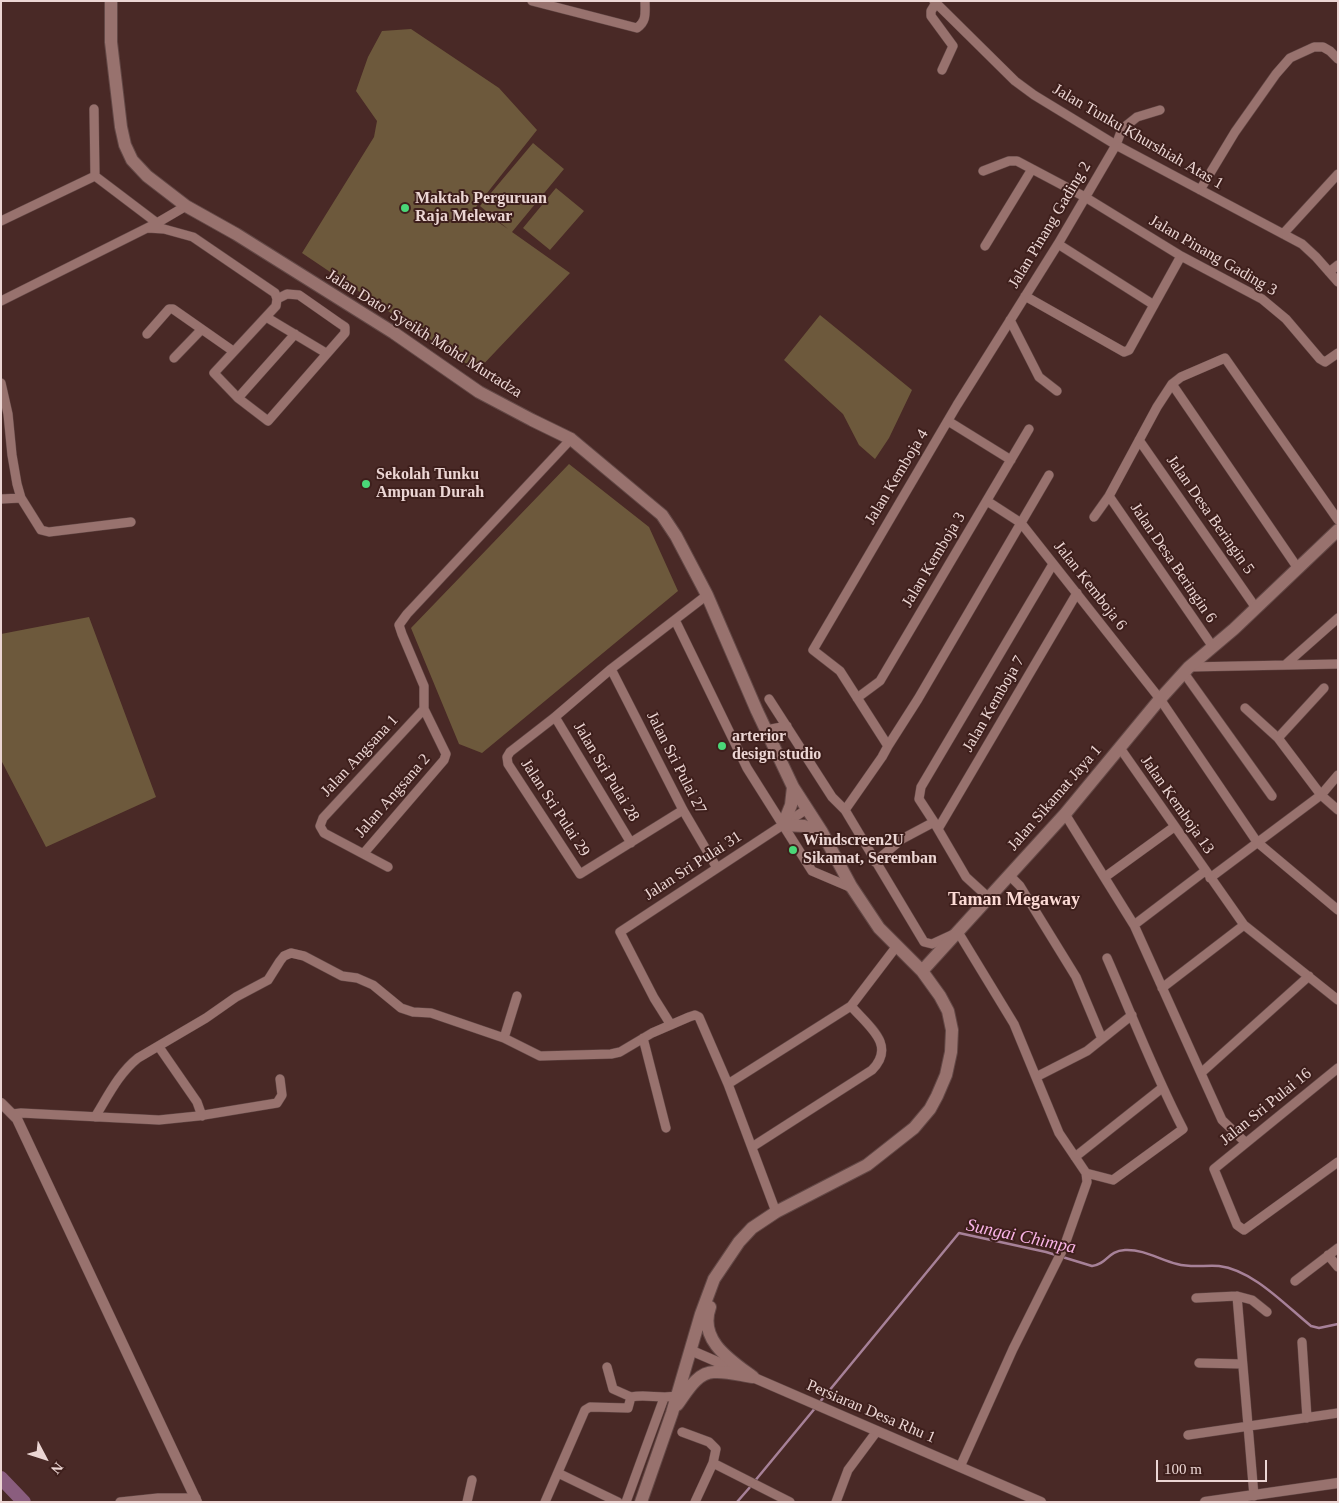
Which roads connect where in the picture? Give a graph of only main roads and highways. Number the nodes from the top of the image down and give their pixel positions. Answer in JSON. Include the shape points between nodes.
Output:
{"nodes":[{"id":1,"x":111,"y":1,"type":"edge"},
{"id":2,"x":1338,"y":530,"type":"edge"},
{"id":3,"x":793,"y":787,"type":"junction"},
{"id":4,"x":829,"y":844,"type":"junction"},
{"id":5,"x":945,"y":946,"type":"junction"},
{"id":6,"x":898,"y":949,"type":"junction"},
{"id":7,"x":922,"y":971,"type":"junction"},
{"id":8,"x":940,"y":996,"type":"junction"},
{"id":9,"x":739,"y":1242,"type":"junction"},
{"id":10,"x":672,"y":1413,"type":"junction"},
{"id":11,"x":642,"y":1502,"type":"edge"}],
"edges":[{"from":1,"to":3,"type":"main road","name":"Jalan Dato' Syeikh Mohd Murtadza","via":[[111,42],[121,127],[132,160],[186,206],[394,333],[479,392],[571,439],[662,515],[707,596]]},
{"from":2,"to":5,"type":"main road","name":"Jalan Sikamat Jaya 1","via":[[1187,670],[1065,814]]},
{"from":3,"to":4,"type":"main road","name":"Jalan Dato' Syeikh Mohd Murtadza"},
{"from":3,"to":4,"type":"main road","via":[[791,805],[783,825],[804,826]]},
{"from":4,"to":6,"type":"main road","name":"Jalan Dato' Syeikh Mohd Murtadza","via":[[852,888],[879,928]]},
{"from":5,"to":6,"type":"main road","via":[[921,958]]},
{"from":5,"to":7,"type":"main road","name":"Jalan Sikamat Jaya 1"},
{"from":5,"to":8,"type":"main road","via":[[937,959],[935,974]]},
{"from":6,"to":7,"type":"main road","name":"Jalan Dato' Syeikh Mohd Murtadza"},
{"from":7,"to":8,"type":"main road","name":"Jalan Dato' Syeikh Mohd Murtadza"},
{"from":8,"to":9,"type":"main road","name":"Jalan Dato' Syeikh Mohd Murtadza","via":[[952,1030],[951,1052],[938,1096],[930,1109],[914,1128],[867,1165],[776,1212],[752,1228]]},
{"from":9,"to":10,"type":"main road","name":"Jalan Dato' Syeikh Mohd Murtadza","via":[[714,1278],[671,1397]]},
{"from":9,"to":10,"type":"main road","via":[[718,1283],[707,1314],[708,1332],[716,1346],[753,1377],[712,1372],[692,1386]]},
{"from":10,"to":11,"type":"main road","name":"Jalan Dato' Syeikh Mohd Murtadza"}]}
